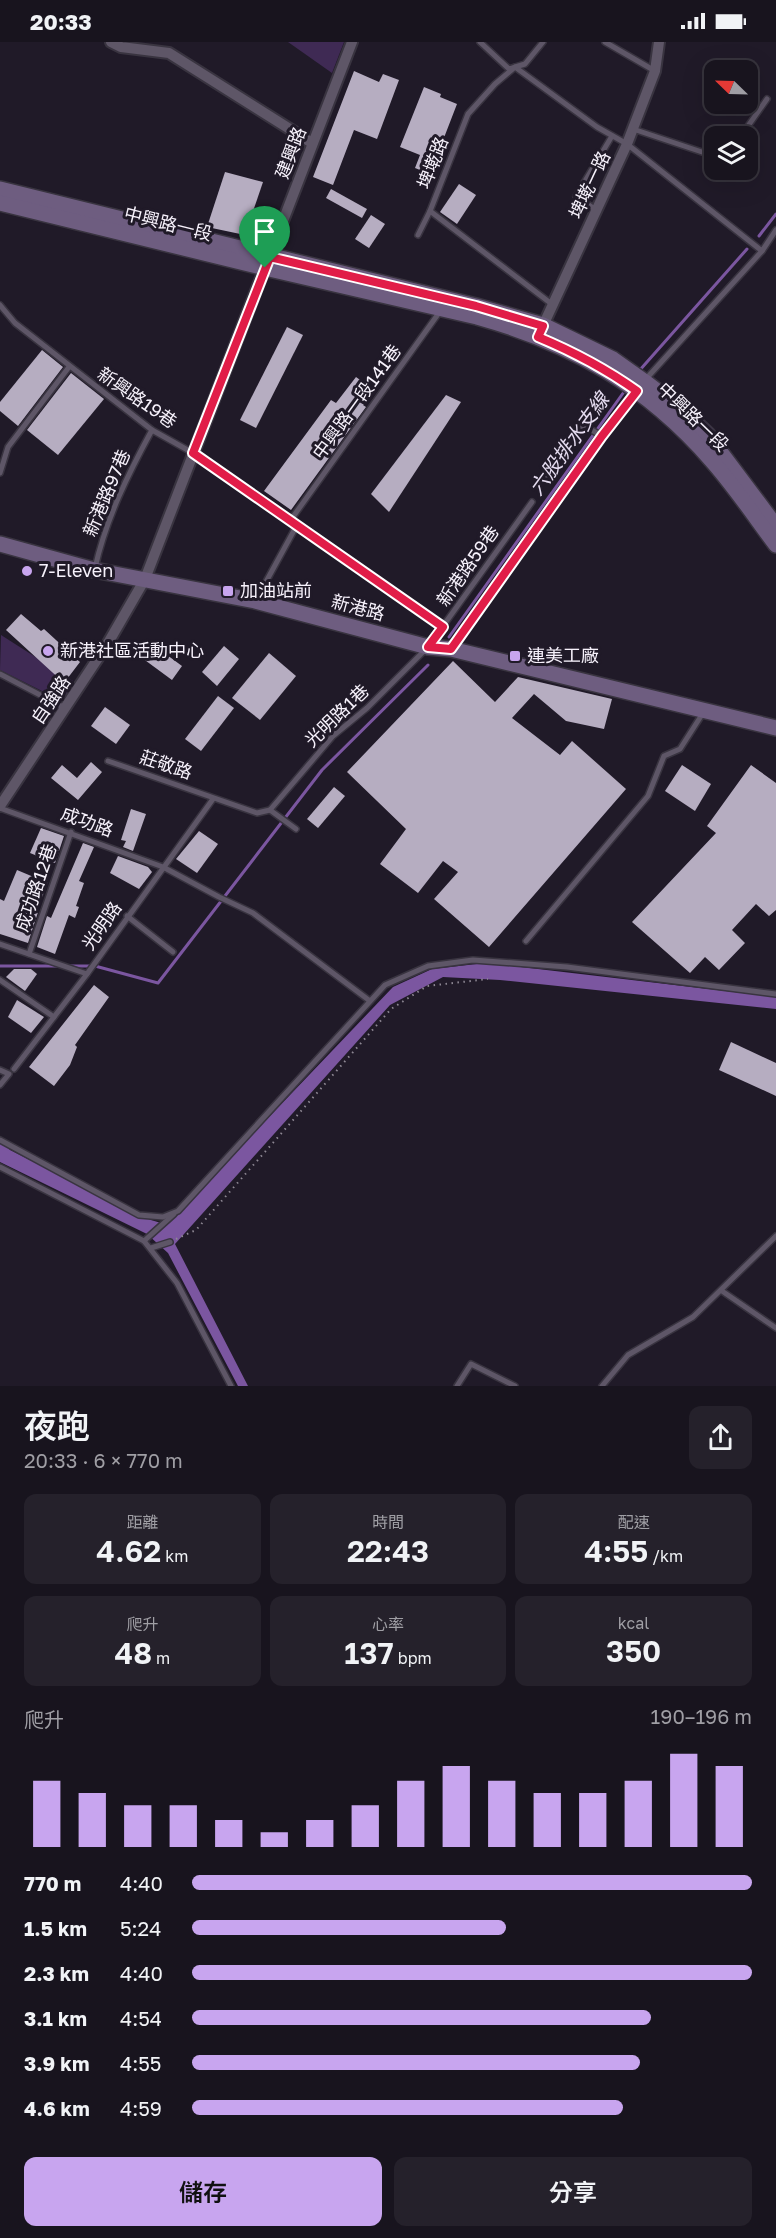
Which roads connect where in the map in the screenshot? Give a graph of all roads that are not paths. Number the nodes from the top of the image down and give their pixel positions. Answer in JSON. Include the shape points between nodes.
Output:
{"nodes":[{"id":1,"x":111,"y":42,"type":"edge"},
{"id":2,"x":352,"y":42,"type":"edge"},
{"id":3,"x":480,"y":42,"type":"edge"},
{"id":4,"x":543,"y":42,"type":"edge"},
{"id":5,"x":605,"y":42,"type":"edge"},
{"id":6,"x":659,"y":42,"type":"edge"},
{"id":7,"x":515,"y":67,"type":"junction"},
{"id":8,"x":655,"y":71,"type":"junction"},
{"id":9,"x":767,"y":99,"type":"dead end"},
{"id":10,"x":748,"y":126,"type":"edge"},
{"id":11,"x":633,"y":129,"type":"junction"},
{"id":12,"x":612,"y":136,"type":"junction"},
{"id":13,"x":312,"y":143,"type":"junction"},
{"id":14,"x":627,"y":144,"type":"junction"},
{"id":15,"x":704,"y":153,"type":"edge"},
{"id":16,"x":1,"y":198,"type":"edge"},
{"id":17,"x":596,"y":210,"type":"junction"},
{"id":18,"x":430,"y":211,"type":"junction"},
{"id":19,"x":776,"y":230,"type":"edge"},
{"id":20,"x":418,"y":235,"type":"dead end"},
{"id":21,"x":762,"y":251,"type":"junction"},
{"id":22,"x":268,"y":262,"type":"junction"},
{"id":23,"x":444,"y":304,"type":"junction"},
{"id":24,"x":553,"y":304,"type":"junction"},
{"id":25,"x":0,"y":305,"type":"edge"},
{"id":26,"x":541,"y":331,"type":"junction"},
{"id":27,"x":69,"y":367,"type":"junction"},
{"id":28,"x":641,"y":386,"type":"junction"},
{"id":29,"x":152,"y":430,"type":"junction"},
{"id":30,"x":602,"y":436,"type":"junction"},
{"id":31,"x":193,"y":453,"type":"junction"},
{"id":32,"x":0,"y":473,"type":"edge"},
{"id":33,"x":545,"y":478,"type":"dead end"},
{"id":34,"x":531,"y":502,"type":"dead end"},
{"id":35,"x":290,"y":521,"type":"junction"},
{"id":36,"x":297,"y":525,"type":"junction"},
{"id":37,"x":776,"y":526,"type":"edge"},
{"id":38,"x":0,"y":544,"type":"edge"},
{"id":39,"x":776,"y":545,"type":"edge"},
{"id":40,"x":94,"y":570,"type":"junction"},
{"id":41,"x":145,"y":579,"type":"junction"},
{"id":42,"x":255,"y":601,"type":"junction"},
{"id":43,"x":443,"y":627,"type":"junction"},
{"id":44,"x":428,"y":647,"type":"junction"},
{"id":45,"x":451,"y":649,"type":"junction"},
{"id":46,"x":0,"y":674,"type":"edge"},
{"id":47,"x":65,"y":708,"type":"junction"},
{"id":48,"x":704,"y":711,"type":"junction"},
{"id":49,"x":776,"y":728,"type":"edge"},
{"id":50,"x":108,"y":761,"type":"dead end"},
{"id":51,"x":213,"y":799,"type":"junction"},
{"id":52,"x":2,"y":801,"type":"edge"},
{"id":53,"x":270,"y":810,"type":"junction"},
{"id":54,"x":296,"y":829,"type":"dead end"},
{"id":55,"x":71,"y":832,"type":"junction"},
{"id":56,"x":163,"y":867,"type":"junction"},
{"id":57,"x":128,"y":916,"type":"junction"},
{"id":58,"x":526,"y":941,"type":"dead end"},
{"id":59,"x":0,"y":944,"type":"edge"},
{"id":60,"x":173,"y":952,"type":"dead end"},
{"id":61,"x":29,"y":954,"type":"junction"},
{"id":62,"x":88,"y":972,"type":"junction"},
{"id":63,"x":0,"y":980,"type":"edge"},
{"id":64,"x":776,"y":994,"type":"edge"},
{"id":65,"x":370,"y":1002,"type":"junction"},
{"id":66,"x":54,"y":1017,"type":"junction"},
{"id":67,"x":14,"y":1069,"type":"dead end"},
{"id":68,"x":0,"y":1070,"type":"edge"},
{"id":69,"x":0,"y":1085,"type":"edge"},
{"id":70,"x":0,"y":1140,"type":"edge"},
{"id":71,"x":0,"y":1167,"type":"edge"},
{"id":72,"x":178,"y":1211,"type":"junction"},
{"id":73,"x":776,"y":1236,"type":"edge"},
{"id":74,"x":144,"y":1241,"type":"junction"},
{"id":75,"x":170,"y":1242,"type":"road end"},
{"id":76,"x":770,"y":1242,"type":"junction"},
{"id":77,"x":776,"y":1246,"type":"edge"},
{"id":78,"x":151,"y":1248,"type":"junction"},
{"id":79,"x":722,"y":1291,"type":"junction"},
{"id":80,"x":776,"y":1328,"type":"edge"},
{"id":81,"x":231,"y":1386,"type":"edge"},
{"id":82,"x":457,"y":1386,"type":"edge"},
{"id":83,"x":515,"y":1386,"type":"edge"},
{"id":84,"x":602,"y":1386,"type":"edge"}],
"edges":[{"from":1,"to":13,"type":"street","via":[[169,53]]},
{"from":2,"to":13,"type":"street","name":"建興路"},
{"from":3,"to":7,"type":"lane","via":[[509,69]]},
{"from":4,"to":7,"type":"lane","name":"埤墘路","via":[[525,64]]},
{"from":5,"to":8,"type":"lane"},
{"from":6,"to":8,"type":"street","name":"埤墘一路"},
{"from":7,"to":12,"type":"lane"},
{"from":7,"to":18,"type":"lane","name":"埤墘路","via":[[468,114]]},
{"from":8,"to":11,"type":"street","name":"埤墘一路"},
{"from":9,"to":10,"type":"lane"},
{"from":11,"to":14,"type":"street","name":"埤墘一路"},
{"from":11,"to":15,"type":"lane"},
{"from":12,"to":14,"type":"lane"},
{"from":12,"to":17,"type":"lane","via":[[576,196]]},
{"from":13,"to":22,"type":"street","name":"建興路"},
{"from":14,"to":17,"type":"street","name":"埤墘一路"},
{"from":14,"to":21,"type":"lane"},
{"from":16,"to":22,"type":"main road","name":"中興路一段"},
{"from":17,"to":24,"type":"street","name":"埤墘一路"},
{"from":18,"to":20,"type":"lane"},
{"from":18,"to":24,"type":"lane","name":"埤墘路"},
{"from":19,"to":21,"type":"lane"},
{"from":21,"to":28,"type":"lane"},
{"from":22,"to":23,"type":"main road","name":"中興路一段"},
{"from":22,"to":31,"type":"street","name":"建興路"},
{"from":23,"to":26,"type":"main road","name":"中興路一段","via":[[509,314]]},
{"from":23,"to":35,"type":"lane","name":"中興路一段141巷"},
{"from":24,"to":26,"type":"street","name":"埤墘一路"},
{"from":25,"to":27,"type":"lane","name":"新興路19巷","via":[[15,323]]},
{"from":26,"to":28,"type":"main road","name":"中興路一段","via":[[613,359]]},
{"from":27,"to":29,"type":"lane","name":"新興路19巷"},
{"from":27,"to":32,"type":"lane","via":[[8,447]]},
{"from":28,"to":30,"type":"lane"},
{"from":28,"to":37,"type":"main road","name":"中興路一段","via":[[677,406],[707,434]]},
{"from":28,"to":39,"type":"main road","name":"中興路一段","via":[[713,462]]},
{"from":29,"to":31,"type":"lane","name":"新興路19巷"},
{"from":29,"to":40,"type":"lane","name":"新港路97巷","via":[[101,538]]},
{"from":30,"to":33,"type":"lane","via":[[584,425]]},
{"from":30,"to":45,"type":"lane"},
{"from":31,"to":35,"type":"lane","name":"新興路19巷"},
{"from":31,"to":41,"type":"street","name":"建興路"},
{"from":34,"to":43,"type":"lane","name":"新港路59巷"},
{"from":35,"to":36,"type":"lane","name":"新興路19巷"},
{"from":36,"to":42,"type":"lane"},
{"from":36,"to":43,"type":"lane","name":"新興路19巷"},
{"from":38,"to":40,"type":"main road","name":"新港路"},
{"from":40,"to":41,"type":"main road","name":"新港路"},
{"from":41,"to":42,"type":"main road","name":"新港路"},
{"from":41,"to":47,"type":"street","name":"自強路"},
{"from":42,"to":44,"type":"main road","name":"新港路"},
{"from":43,"to":44,"type":"lane","name":"新港路59巷"},
{"from":44,"to":45,"type":"main road","name":"新港路"},
{"from":44,"to":53,"type":"lane","name":"光明路1巷","via":[[333,736]]},
{"from":45,"to":48,"type":"main road","name":"新港路"},
{"from":46,"to":47,"type":"lane"},
{"from":47,"to":52,"type":"street","name":"自強路"},
{"from":48,"to":49,"type":"main road","name":"新港路"},
{"from":48,"to":58,"type":"lane","via":[[680,749],[664,756],[648,796]]},
{"from":50,"to":51,"type":"lane","name":"莊敬路"},
{"from":51,"to":53,"type":"lane","via":[[257,813]]},
{"from":51,"to":56,"type":"lane","name":"光明路"},
{"from":52,"to":55,"type":"lane","name":"成功路"},
{"from":53,"to":54,"type":"lane"},
{"from":55,"to":56,"type":"lane","name":"成功路"},
{"from":55,"to":61,"type":"lane","name":"成功路12巷"},
{"from":56,"to":57,"type":"lane","name":"光明路"},
{"from":56,"to":65,"type":"lane","name":"成功路","via":[[253,913]]},
{"from":57,"to":60,"type":"lane"},
{"from":57,"to":62,"type":"lane","name":"光明路"},
{"from":59,"to":61,"type":"lane"},
{"from":61,"to":62,"type":"lane"},
{"from":62,"to":66,"type":"lane","name":"光明路"},
{"from":63,"to":66,"type":"lane"},
{"from":64,"to":65,"type":"lane","via":[[567,967],[473,960],[428,966],[385,985]]},
{"from":65,"to":72,"type":"lane"},
{"from":66,"to":67,"type":"lane","name":"光明路"},
{"from":68,"to":69,"type":"lane","via":[[9,1074]]},
{"from":70,"to":72,"type":"lane","via":[[139,1215],[163,1217]]},
{"from":71,"to":74,"type":"lane"},
{"from":72,"to":74,"type":"lane"},
{"from":73,"to":76,"type":"lane"},
{"from":74,"to":78,"type":"lane"},
{"from":75,"to":78,"type":"lane"},
{"from":76,"to":77,"type":"lane"},
{"from":76,"to":79,"type":"lane"},
{"from":78,"to":81,"type":"lane","via":[[177,1283]]},
{"from":79,"to":80,"type":"lane"},
{"from":79,"to":84,"type":"lane","via":[[693,1317],[628,1355]]},
{"from":82,"to":83,"type":"lane","via":[[471,1364]]}]}
